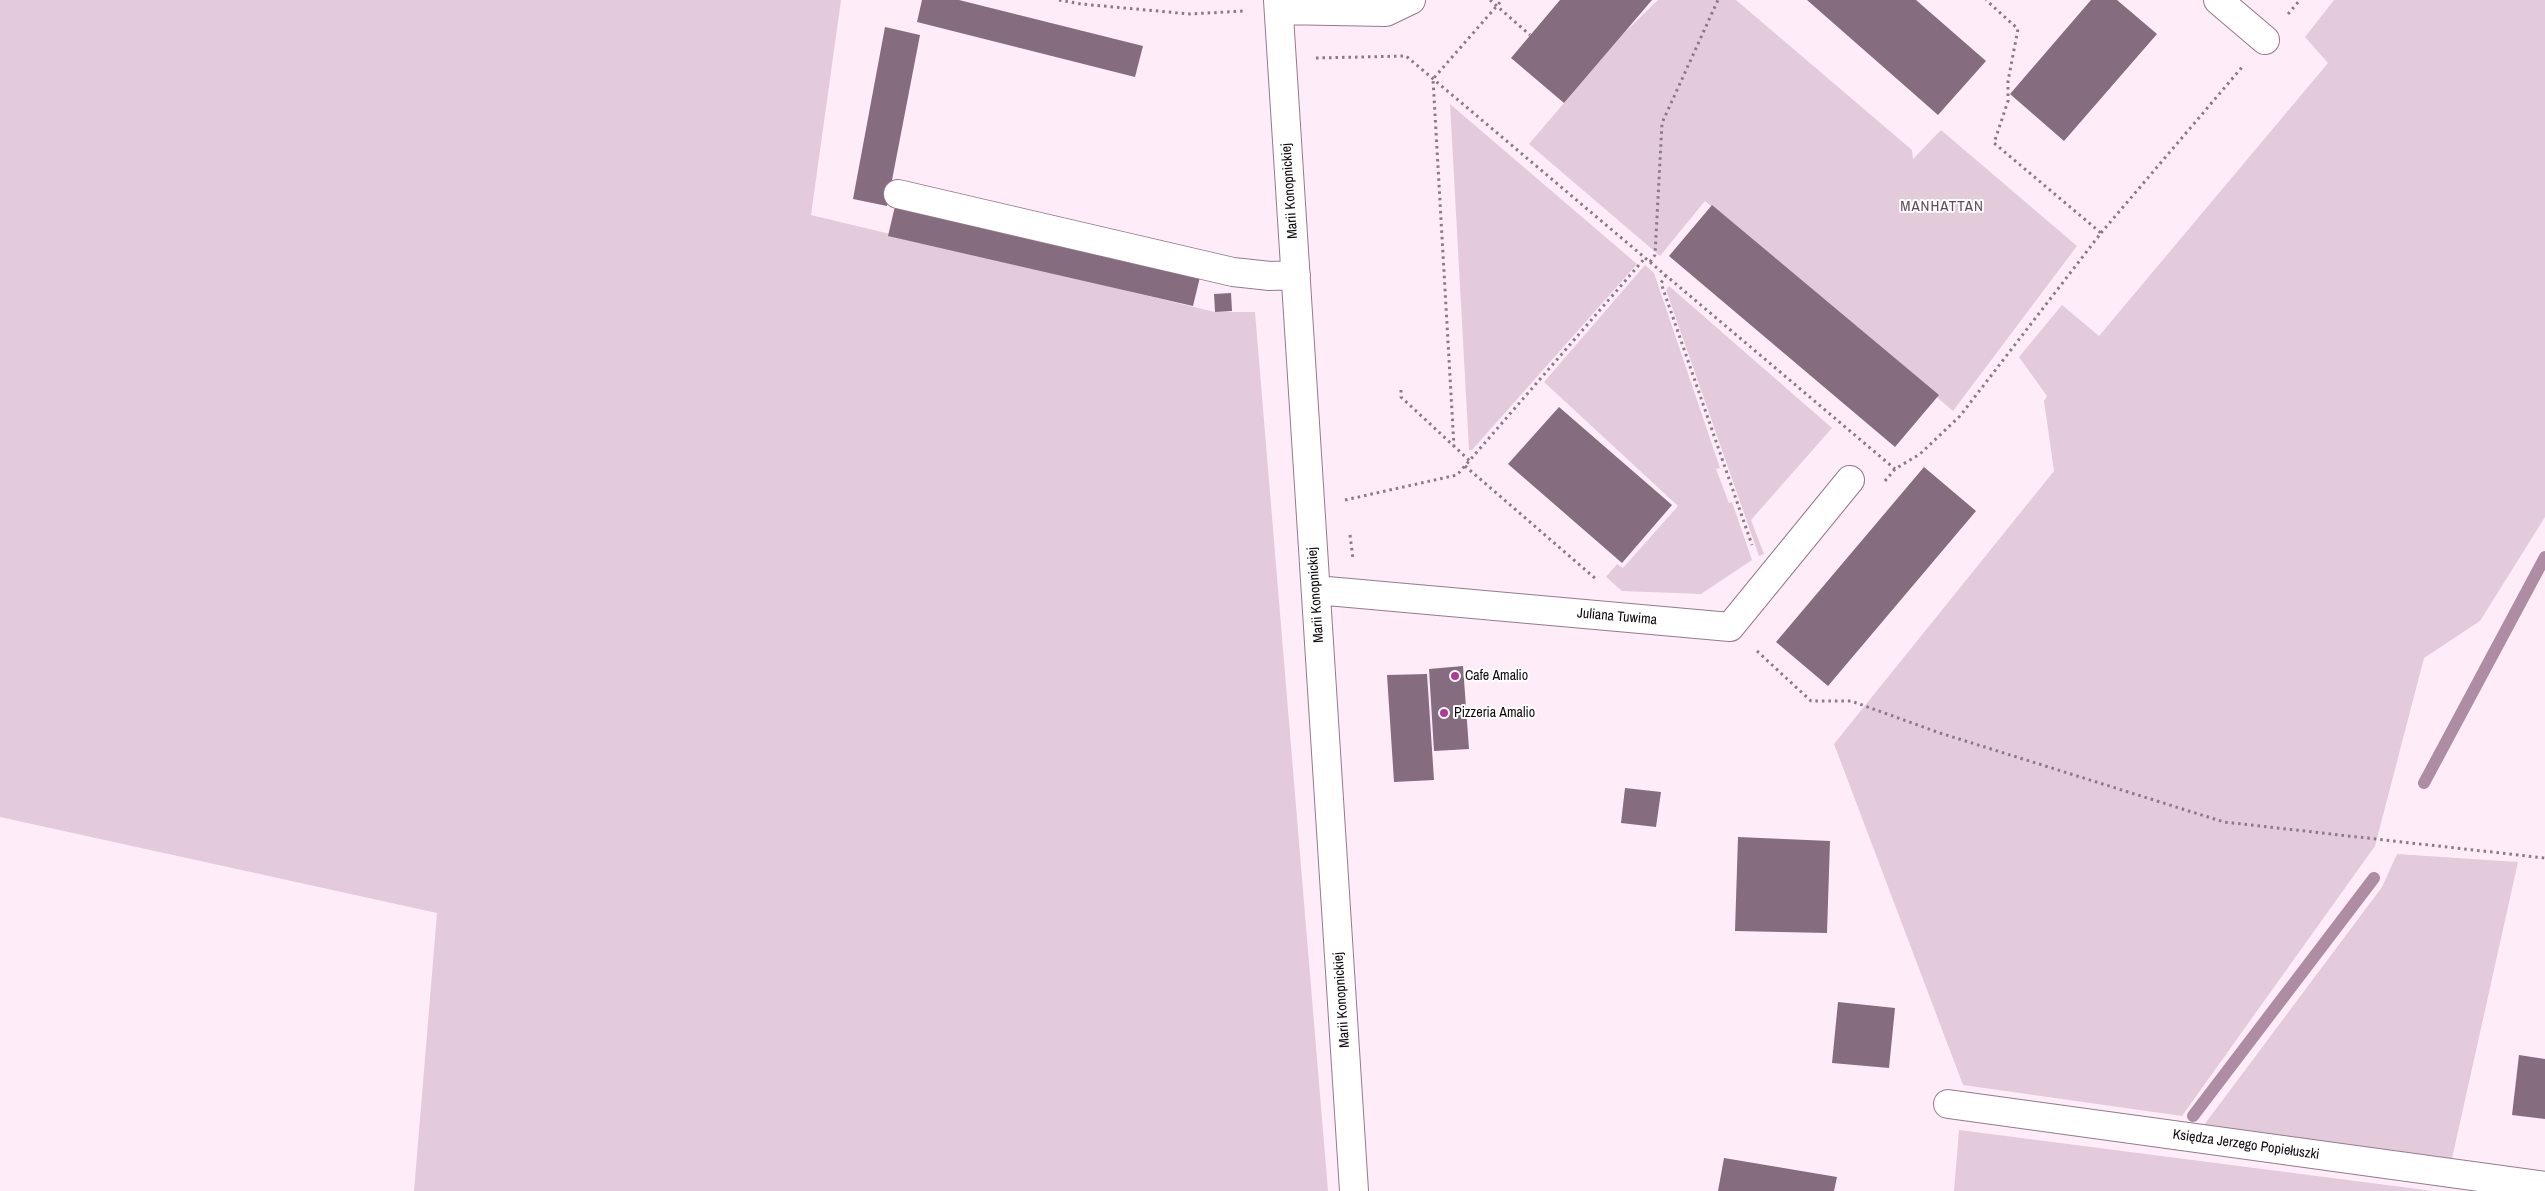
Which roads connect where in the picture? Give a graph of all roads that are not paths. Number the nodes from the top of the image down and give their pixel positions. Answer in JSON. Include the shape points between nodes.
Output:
{"nodes":[{"id":1,"x":1411,"y":0,"type":"edge"},
{"id":2,"x":2218,"y":0,"type":"edge"},
{"id":3,"x":1279,"y":5,"type":"edge"},
{"id":4,"x":2265,"y":40,"type":"road end"},
{"id":5,"x":898,"y":194,"type":"dead end"},
{"id":6,"x":1296,"y":275,"type":"junction"},
{"id":7,"x":1850,"y":480,"type":"dead end"},
{"id":8,"x":1316,"y":590,"type":"junction"},
{"id":9,"x":1948,"y":1104,"type":"dead end"},
{"id":10,"x":2545,"y":1186,"type":"edge"},
{"id":11,"x":1354,"y":1191,"type":"edge"}],
"edges":[{"from":1,"to":3,"type":"street","via":[[1386,12]]},
{"from":2,"to":4,"type":"street"},
{"from":3,"to":6,"type":"street","name":"Marii Konopnickiej"},
{"from":5,"to":6,"type":"street","via":[[1233,272]]},
{"from":6,"to":8,"type":"street","name":"Marii Konopnickiej"},
{"from":7,"to":8,"type":"street","name":"Juliana Tuwima","via":[[1730,627]]},
{"from":8,"to":11,"type":"street","name":"Marii Konopnickiej"},
{"from":9,"to":10,"type":"street","name":"Księdza Jerzego Popiełuszki"}]}
